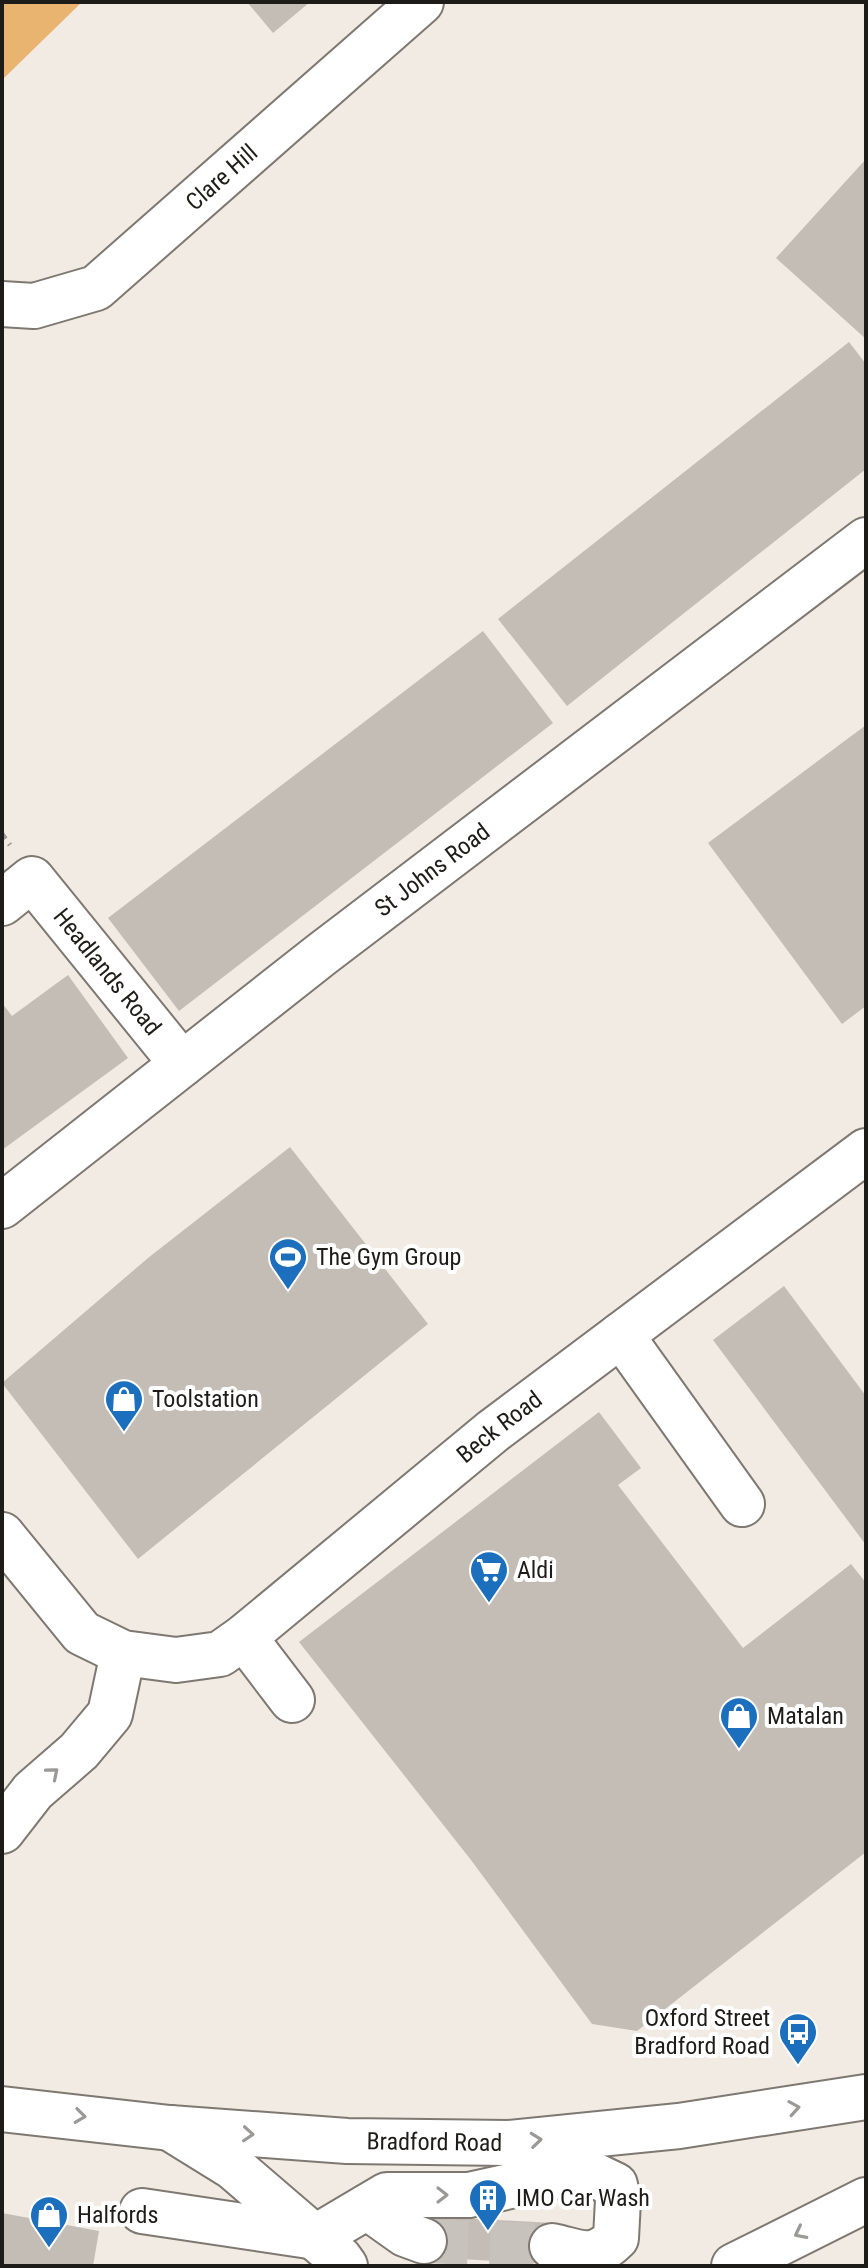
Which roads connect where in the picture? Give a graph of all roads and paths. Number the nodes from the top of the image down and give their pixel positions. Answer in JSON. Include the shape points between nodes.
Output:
{"nodes":[{"id":1,"x":421,"y":2,"type":"edge"},
{"id":2,"x":2,"y":304,"type":"edge"},
{"id":3,"x":866,"y":540,"type":"edge"},
{"id":4,"x":17,"y":891,"type":"edge"},
{"id":5,"x":182,"y":1064,"type":"junction"},
{"id":6,"x":860,"y":1168,"type":"edge"},
{"id":7,"x":2,"y":1206,"type":"edge"},
{"id":8,"x":621,"y":1335,"type":"junction"},
{"id":9,"x":742,"y":1504,"type":"dead end"},
{"id":10,"x":2,"y":1535,"type":"edge"},
{"id":11,"x":244,"y":1637,"type":"junction"},
{"id":12,"x":123,"y":1653,"type":"junction"},
{"id":13,"x":292,"y":1700,"type":"dead end"},
{"id":14,"x":2,"y":1831,"type":"edge"},
{"id":15,"x":866,"y":2097,"type":"edge"},
{"id":16,"x":2,"y":2109,"type":"edge"},
{"id":17,"x":170,"y":2128,"type":"junction"},
{"id":18,"x":866,"y":2200,"type":"edge"},
{"id":19,"x":367,"y":2207,"type":"junction"},
{"id":20,"x":142,"y":2211,"type":"dead end"},
{"id":21,"x":424,"y":2241,"type":"tunnel mouth"},
{"id":22,"x":552,"y":2246,"type":"tunnel mouth"},
{"id":23,"x":330,"y":2252,"type":"edge"},
{"id":24,"x":734,"y":2266,"type":"edge"}],
"edges":[{"from":1,"to":2,"type":"street","name":"Clare Hill","via":[[96,288],[34,306]]},
{"from":3,"to":5,"type":"street","name":"St Johns Road"},
{"from":4,"to":5,"type":"street","name":"Headlands Road"},
{"from":5,"to":7,"type":"street","name":"St Johns Road"},
{"from":6,"to":8,"type":"street","name":"Beck Road"},
{"from":8,"to":9,"type":"street"},
{"from":8,"to":11,"type":"street","name":"Beck Road","via":[[493,1431]]},
{"from":10,"to":12,"type":"street","name":"Beck Road","via":[[82,1633]]},
{"from":11,"to":12,"type":"street","name":"Beck Road","via":[[220,1654],[176,1660]]},
{"from":11,"to":13,"type":"street"},
{"from":14,"to":12,"type":"street","one_way":true,"via":[[33,1791],[79,1751],[110,1714]]},
{"from":17,"to":15,"type":"street","name":"Bradford Road","one_way":true,"via":[[347,2141],[508,2143],[679,2126]]},
{"from":16,"to":17,"type":"street","name":"Bradford Road","one_way":true},
{"from":17,"to":23,"type":"street","via":[[233,2167]]},
{"from":18,"to":24,"type":"street","one_way":true},
{"from":19,"to":21,"type":"street"},
{"from":19,"to":22,"type":"street","one_way":true,"via":[[387,2195],[469,2195],[566,2174],[592,2174],[615,2185],[616,2238],[606,2248],[591,2255]]},
{"from":19,"to":23,"type":"street"},
{"from":20,"to":23,"type":"street"}]}
